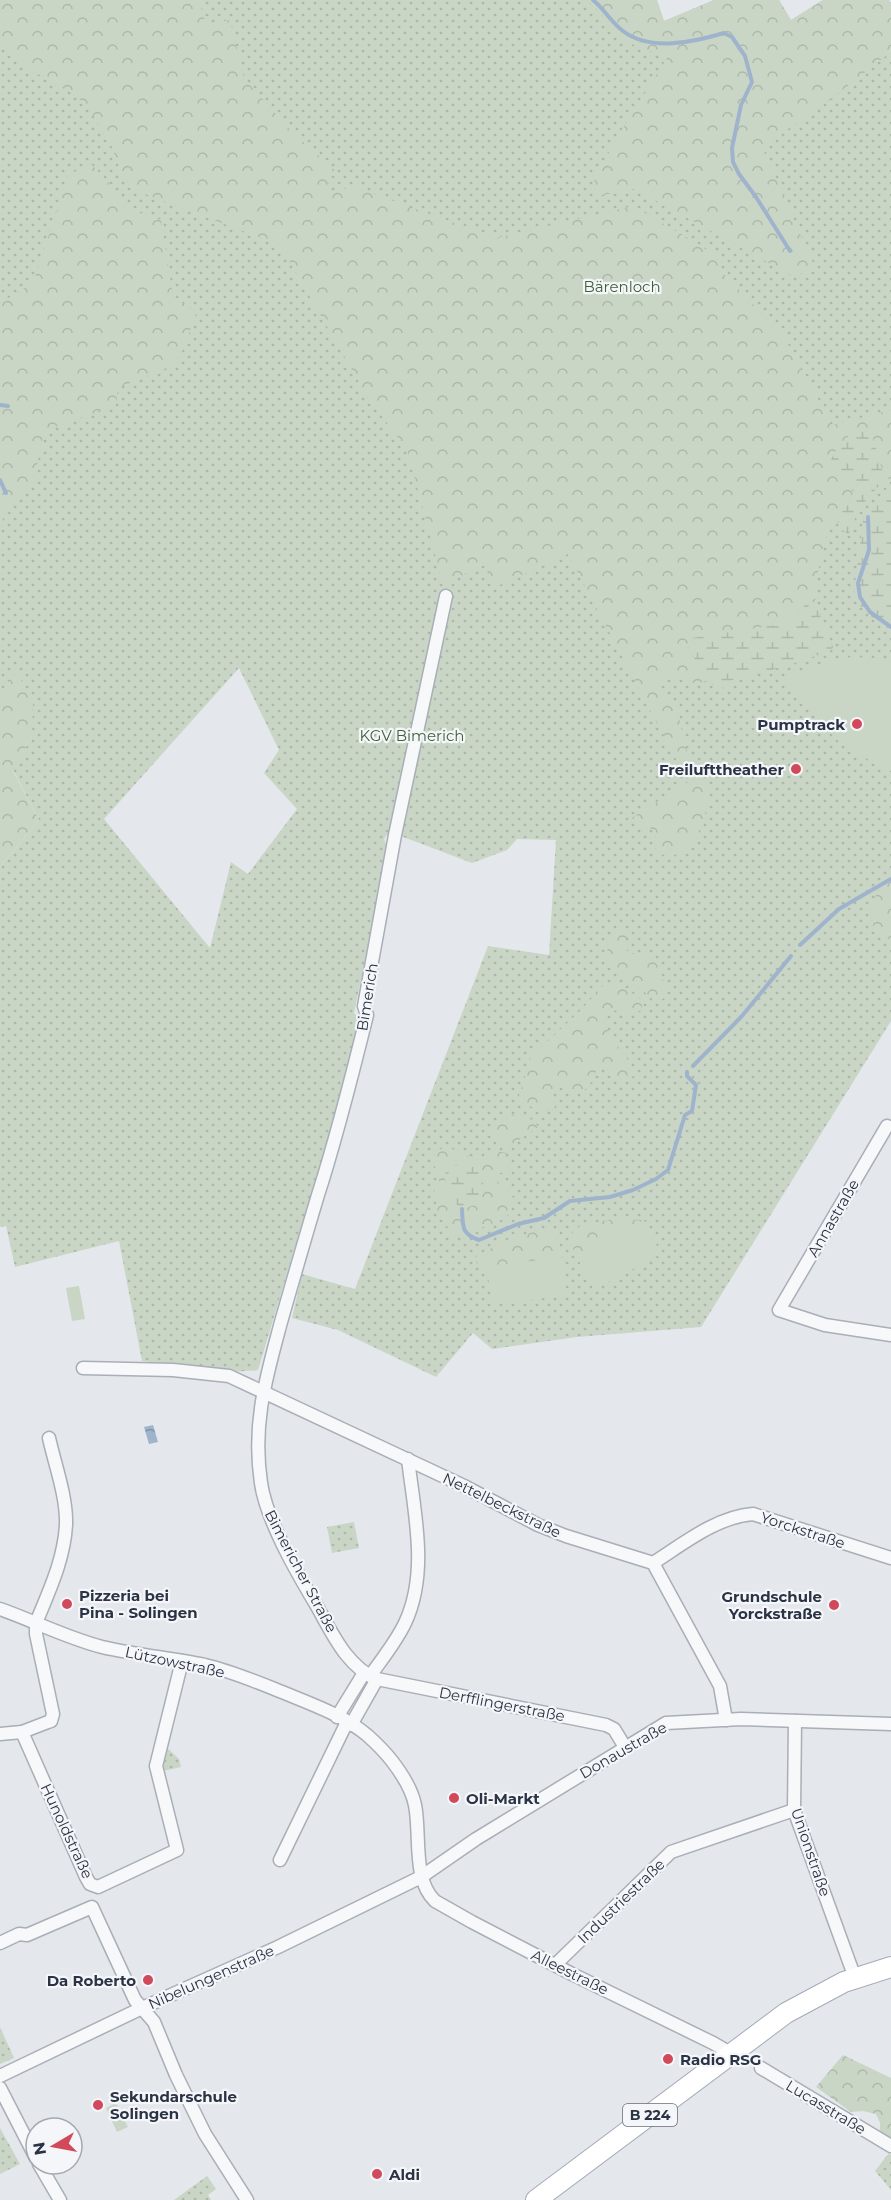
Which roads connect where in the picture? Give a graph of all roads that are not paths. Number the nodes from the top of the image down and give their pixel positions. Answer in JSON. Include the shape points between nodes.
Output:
{"nodes":[{"id":1,"x":446,"y":596,"type":"dead end"},
{"id":2,"x":886,"y":1126,"type":"dead end"},
{"id":3,"x":891,"y":1335,"type":"edge"},
{"id":4,"x":83,"y":1368,"type":"dead end"},
{"id":5,"x":262,"y":1391,"type":"junction"},
{"id":6,"x":49,"y":1438,"type":"dead end"},
{"id":7,"x":408,"y":1460,"type":"junction"},
{"id":8,"x":891,"y":1558,"type":"edge"},
{"id":9,"x":653,"y":1563,"type":"junction"},
{"id":10,"x":0,"y":1609,"type":"edge"},
{"id":11,"x":36,"y":1623,"type":"junction"},
{"id":12,"x":182,"y":1661,"type":"junction"},
{"id":13,"x":370,"y":1676,"type":"junction"},
{"id":14,"x":726,"y":1720,"type":"junction"},
{"id":15,"x":345,"y":1721,"type":"junction"},
{"id":16,"x":795,"y":1721,"type":"junction"},
{"id":17,"x":891,"y":1724,"type":"edge"},
{"id":18,"x":22,"y":1732,"type":"junction"},
{"id":19,"x":0,"y":1734,"type":"edge"},
{"id":20,"x":625,"y":1747,"type":"junction"},
{"id":21,"x":794,"y":1810,"type":"junction"},
{"id":22,"x":280,"y":1860,"type":"dead end"},
{"id":23,"x":421,"y":1877,"type":"junction"},
{"id":24,"x":0,"y":1943,"type":"edge"},
{"id":25,"x":555,"y":1965,"type":"junction"},
{"id":26,"x":891,"y":1967,"type":"edge"},
{"id":27,"x":855,"y":1978,"type":"junction"},
{"id":28,"x":142,"y":2008,"type":"junction"},
{"id":29,"x":732,"y":2054,"type":"junction"},
{"id":30,"x":761,"y":2068,"type":"dead end"},
{"id":31,"x":0,"y":2076,"type":"edge"},
{"id":32,"x":0,"y":2088,"type":"edge"},
{"id":33,"x":24,"y":2135,"type":"edge"},
{"id":34,"x":891,"y":2146,"type":"edge"},
{"id":35,"x":46,"y":2176,"type":"edge"},
{"id":36,"x":60,"y":2200,"type":"edge"},
{"id":37,"x":247,"y":2200,"type":"edge"},
{"id":38,"x":536,"y":2200,"type":"edge"}],
"edges":[{"from":1,"to":5,"type":"street","name":"Bimerich","via":[[395,835],[364,1006],[367,1015],[340,1125]]},
{"from":2,"to":3,"type":"street","name":"Annastraße","via":[[779,1310],[825,1325]]},
{"from":4,"to":5,"type":"street","via":[[229,1376]]},
{"from":5,"to":7,"type":"street","name":"Nettelbeckstraße"},
{"from":5,"to":13,"type":"street","name":"Bimericher Straße","via":[[258,1415],[260,1472],[266,1503],[309,1593],[344,1650]]},
{"from":6,"to":11,"type":"street","via":[[66,1523],[56,1574]]},
{"from":7,"to":9,"type":"street","name":"Nettelbeckstraße","via":[[538,1525]]},
{"from":7,"to":13,"type":"street","via":[[419,1547],[416,1590],[405,1624]]},
{"from":8,"to":9,"type":"street","name":"Yorckstraße","via":[[753,1514],[737,1515]]},
{"from":9,"to":14,"type":"street","via":[[720,1686]]},
{"from":10,"to":11,"type":"street","name":"Lützowstraße"},
{"from":11,"to":12,"type":"street","name":"Lützowstraße","via":[[103,1647]]},
{"from":11,"to":18,"type":"street","via":[[53,1714],[51,1720]]},
{"from":12,"to":15,"type":"street","name":"Lützowstraße","via":[[254,1681]]},
{"from":12,"to":18,"type":"street","name":"Hunoldstraße","via":[[156,1766],[177,1850],[98,1887],[90,1884],[81,1867]]},
{"from":13,"to":15,"type":"street"},
{"from":13,"to":20,"type":"street","name":"Derfflingerstraße","via":[[606,1725],[614,1729]]},
{"from":14,"to":16,"type":"street","name":"Donaustraße"},
{"from":14,"to":20,"type":"street","name":"Donaustraße","via":[[666,1723]]},
{"from":15,"to":22,"type":"street"},
{"from":15,"to":23,"type":"street","name":"Lützowstraße","via":[[380,1748],[408,1786],[417,1819]]},
{"from":16,"to":17,"type":"street","name":"Donaustraße"},
{"from":16,"to":21,"type":"street","name":"Unionstraße"},
{"from":18,"to":19,"type":"street"},
{"from":20,"to":23,"type":"street","name":"Donaustraße"},
{"from":21,"to":25,"type":"street","name":"Industriestraße","via":[[671,1852]]},
{"from":21,"to":27,"type":"street","name":"Unionstraße"},
{"from":23,"to":25,"type":"street","name":"Alleestraße","via":[[430,1895],[443,1906]]},
{"from":23,"to":28,"type":"street","name":"Nibelungenstraße"},
{"from":24,"to":28,"type":"street","via":[[92,1907]]},
{"from":25,"to":29,"type":"street","name":"Alleestraße"},
{"from":26,"to":27,"type":"main road","number":"B 224"},
{"from":27,"to":29,"type":"main road","number":"B 224","via":[[802,2003]]},
{"from":28,"to":31,"type":"street","name":"Nibelungenstraße"},
{"from":28,"to":37,"type":"street","via":[[154,2022],[205,2134]]},
{"from":29,"to":38,"type":"main road","number":"B 224"},
{"from":30,"to":34,"type":"street","name":"Lucasstraße"},
{"from":32,"to":33,"type":"street"},
{"from":35,"to":36,"type":"street"}]}
